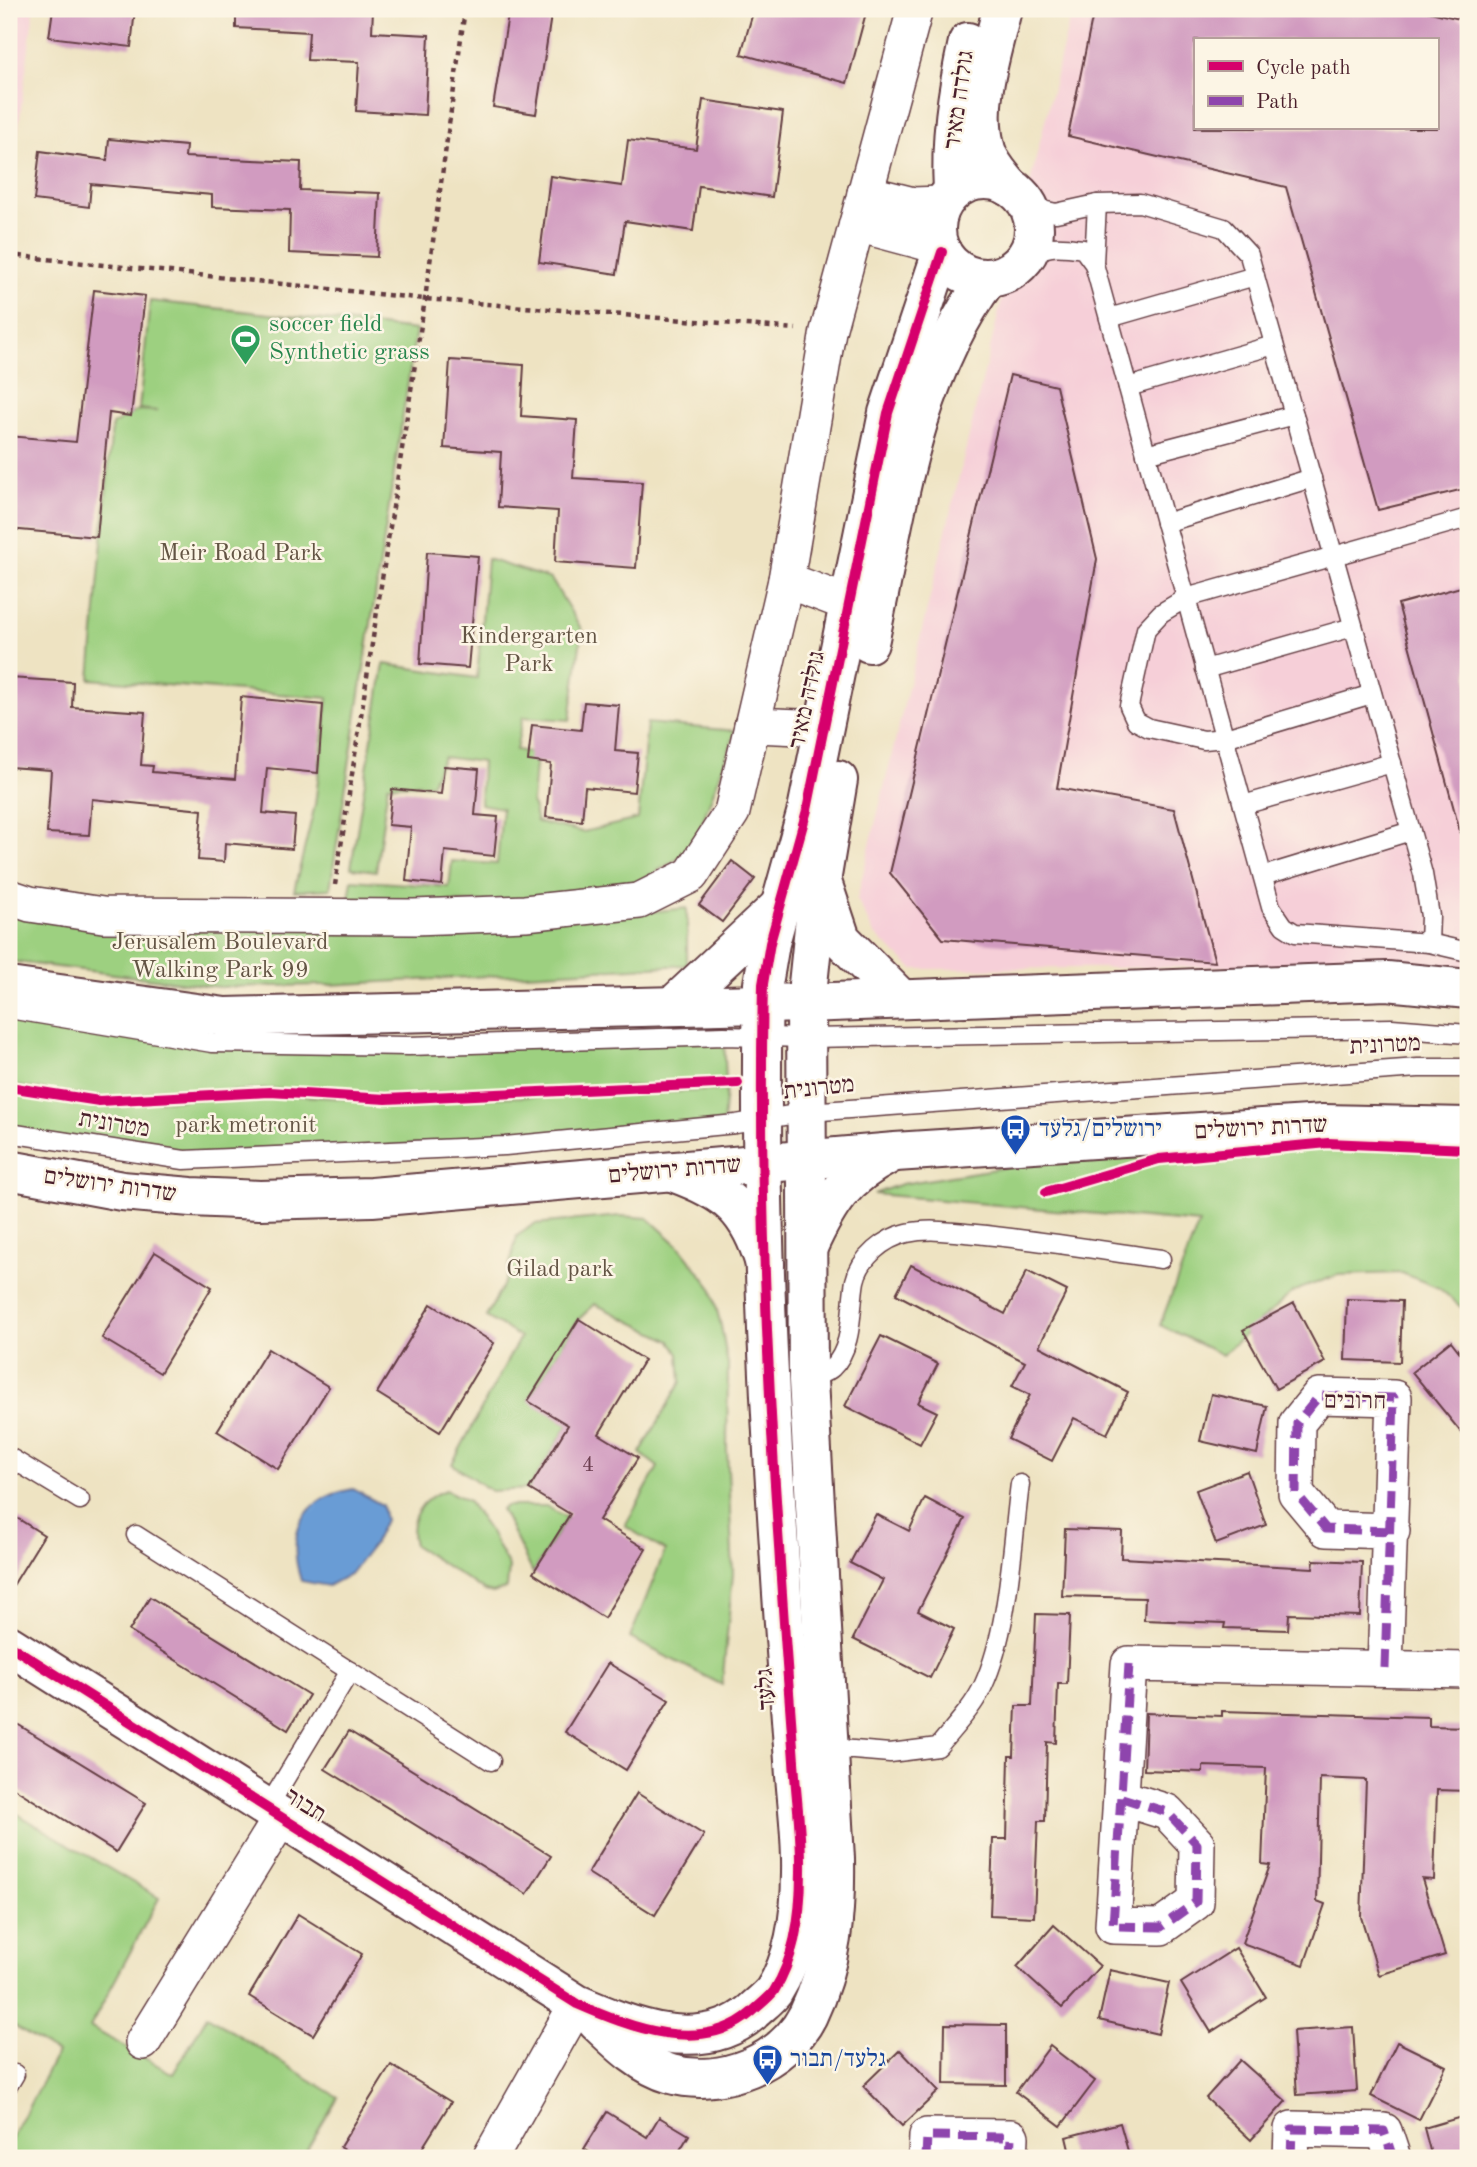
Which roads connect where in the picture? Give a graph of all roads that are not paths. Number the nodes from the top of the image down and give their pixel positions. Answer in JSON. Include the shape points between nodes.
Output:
{"nodes":[{"id":1,"x":915,"y":9,"type":"edge"},
{"id":2,"x":975,"y":9,"type":"edge"},
{"id":3,"x":1002,"y":9,"type":"edge"},
{"id":4,"x":1019,"y":197,"type":"junction"},
{"id":5,"x":947,"y":198,"type":"junction"},
{"id":6,"x":1097,"y":204,"type":"junction"},
{"id":7,"x":861,"y":208,"type":"junction"},
{"id":8,"x":941,"y":249,"type":"junction"},
{"id":9,"x":1022,"y":260,"type":"junction"},
{"id":10,"x":1094,"y":264,"type":"junction"},
{"id":11,"x":1255,"y":276,"type":"junction"},
{"id":12,"x":988,"y":278,"type":"junction"},
{"id":13,"x":1109,"y":318,"type":"junction"},
{"id":14,"x":1274,"y":345,"type":"junction"},
{"id":15,"x":1128,"y":387,"type":"junction"},
{"id":16,"x":1294,"y":415,"type":"junction"},
{"id":17,"x":1146,"y":454,"type":"junction"},
{"id":18,"x":1312,"y":478,"type":"junction"},
{"id":19,"x":1468,"y":518,"type":"edge"},
{"id":20,"x":1166,"y":523,"type":"junction"},
{"id":21,"x":1334,"y":556,"type":"junction"},
{"id":22,"x":786,"y":580,"type":"junction"},
{"id":23,"x":1186,"y":598,"type":"junction"},
{"id":24,"x":850,"y":604,"type":"junction"},
{"id":25,"x":1353,"y":627,"type":"junction"},
{"id":26,"x":1205,"y":669,"type":"junction"},
{"id":27,"x":1372,"y":694,"type":"junction"},
{"id":28,"x":752,"y":725,"type":"junction"},
{"id":29,"x":823,"y":728,"type":"junction"},
{"id":30,"x":1225,"y":738,"type":"junction"},
{"id":31,"x":1392,"y":763,"type":"junction"},
{"id":32,"x":1243,"y":806,"type":"junction"},
{"id":33,"x":1410,"y":831,"type":"junction"},
{"id":34,"x":1262,"y":876,"type":"junction"},
{"id":35,"x":821,"y":879,"type":"junction"},
{"id":36,"x":9,"y":897,"type":"edge"},
{"id":37,"x":780,"y":906,"type":"junction"},
{"id":38,"x":1429,"y":943,"type":"junction"},
{"id":39,"x":1468,"y":952,"type":"edge"},
{"id":40,"x":9,"y":987,"type":"edge"},
{"id":41,"x":1468,"y":989,"type":"edge"},
{"id":42,"x":900,"y":998,"type":"junction"},
{"id":43,"x":673,"y":1006,"type":"junction"},
{"id":44,"x":9,"y":1009,"type":"edge"},
{"id":45,"x":763,"y":1020,"type":"junction"},
{"id":46,"x":807,"y":1021,"type":"junction"},
{"id":47,"x":1468,"y":1034,"type":"edge"},
{"id":48,"x":1468,"y":1068,"type":"edge"},
{"id":49,"x":808,"y":1112,"type":"junction"},
{"id":50,"x":763,"y":1119,"type":"junction"},
{"id":51,"x":1468,"y":1127,"type":"edge"},
{"id":52,"x":9,"y":1133,"type":"edge"},
{"id":53,"x":895,"y":1152,"type":"junction"},
{"id":54,"x":808,"y":1159,"type":"junction"},
{"id":55,"x":764,"y":1164,"type":"junction"},
{"id":56,"x":9,"y":1170,"type":"edge"},
{"id":57,"x":669,"y":1171,"type":"junction"},
{"id":58,"x":808,"y":1247,"type":"junction"},
{"id":59,"x":1161,"y":1259,"type":"dead end"},
{"id":60,"x":765,"y":1264,"type":"junction"},
{"id":61,"x":808,"y":1380,"type":"junction"},
{"id":62,"x":9,"y":1457,"type":"edge"},
{"id":63,"x":1020,"y":1484,"type":"dead end"},
{"id":64,"x":80,"y":1500,"type":"dead end"},
{"id":65,"x":1392,"y":1531,"type":"dead end"},
{"id":66,"x":136,"y":1535,"type":"dead end"},
{"id":67,"x":9,"y":1645,"type":"edge"},
{"id":68,"x":1385,"y":1668,"type":"junction"},
{"id":69,"x":1468,"y":1670,"type":"edge"},
{"id":70,"x":350,"y":1671,"type":"junction"},
{"id":71,"x":829,"y":1748,"type":"junction"},
{"id":72,"x":491,"y":1760,"type":"dead end"},
{"id":73,"x":1122,"y":1798,"type":"dead end"},
{"id":74,"x":275,"y":1812,"type":"junction"},
{"id":75,"x":577,"y":2004,"type":"junction"},
{"id":76,"x":143,"y":2042,"type":"dead end"},
{"id":77,"x":490,"y":2158,"type":"edge"},
{"id":78,"x":926,"y":2158,"type":"edge"},
{"id":79,"x":1010,"y":2158,"type":"edge"},
{"id":80,"x":1291,"y":2158,"type":"edge"},
{"id":81,"x":1393,"y":2158,"type":"edge"}],
"edges":[{"from":1,"to":7,"type":"street"},
{"from":2,"to":5,"type":"street","name":"גולדה מאיר","via":[[957,90]]},
{"from":3,"to":4,"type":"street","name":"גולדה מאיר","via":[[984,88],[983,124],[993,167]]},
{"from":4,"to":5,"type":"street","via":[[983,179],[967,183]]},
{"from":4,"to":6,"type":"lane","via":[[1056,213]]},
{"from":4,"to":9,"type":"street","via":[[1033,234]]},
{"from":5,"to":7,"type":"street"},
{"from":5,"to":8,"type":"street","via":[[936,220]]},
{"from":6,"to":10,"type":"lane"},
{"from":6,"to":11,"type":"lane","via":[[1140,203],[1224,228],[1249,255]]},
{"from":7,"to":8,"type":"street"},
{"from":7,"to":22,"type":"street","via":[[828,331]]},
{"from":8,"to":12,"type":"street","via":[[963,273]]},
{"from":8,"to":24,"type":"street","name":"גולדה מאיר","via":[[888,413]]},
{"from":9,"to":10,"type":"lane","via":[[1041,247],[1063,246],[1083,249]]},
{"from":9,"to":12,"type":"street","via":[[1013,269]]},
{"from":10,"to":13,"type":"lane"},
{"from":11,"to":13,"type":"lane"},
{"from":11,"to":14,"type":"lane"},
{"from":12,"to":35,"type":"street","name":"גולדה מאיר","via":[[933,374],[917,425],[838,779]]},
{"from":13,"to":15,"type":"lane"},
{"from":14,"to":15,"type":"lane"},
{"from":14,"to":16,"type":"lane"},
{"from":15,"to":17,"type":"lane"},
{"from":16,"to":17,"type":"lane"},
{"from":16,"to":18,"type":"lane"},
{"from":17,"to":20,"type":"lane"},
{"from":18,"to":20,"type":"lane"},
{"from":18,"to":21,"type":"lane"},
{"from":19,"to":21,"type":"lane"},
{"from":20,"to":23,"type":"lane"},
{"from":21,"to":23,"type":"lane"},
{"from":21,"to":25,"type":"lane"},
{"from":22,"to":24,"type":"street"},
{"from":22,"to":28,"type":"street"},
{"from":23,"to":26,"type":"lane"},
{"from":23,"to":30,"type":"lane","via":[[1161,612],[1146,629],[1129,706],[1136,721],[1149,728],[1204,740]]},
{"from":24,"to":29,"type":"street","name":"גולדה מאיר"},
{"from":25,"to":26,"type":"lane"},
{"from":25,"to":27,"type":"lane"},
{"from":26,"to":30,"type":"lane"},
{"from":27,"to":30,"type":"lane"},
{"from":27,"to":31,"type":"lane"},
{"from":28,"to":29,"type":"street"},
{"from":28,"to":36,"type":"street","via":[[732,812],[725,823],[691,875],[639,901],[525,913],[330,917],[103,915]]},
{"from":29,"to":37,"type":"street","name":"גולדה מאיר","via":[[807,810]]},
{"from":30,"to":32,"type":"lane"},
{"from":31,"to":32,"type":"lane"},
{"from":31,"to":33,"type":"lane"},
{"from":32,"to":34,"type":"lane"},
{"from":33,"to":34,"type":"lane"},
{"from":33,"to":38,"type":"lane","via":[[1427,892]]},
{"from":34,"to":38,"type":"lane","via":[[1271,907],[1295,933]]},
{"from":35,"to":42,"type":"street","via":[[841,939]]},
{"from":35,"to":46,"type":"street","name":"גולדה מאיר"},
{"from":37,"to":43,"type":"street"},
{"from":37,"to":45,"type":"street","name":"גולדה מאיר","via":[[767,957]]},
{"from":38,"to":39,"type":"lane"},
{"from":40,"to":43,"type":"street","via":[[225,1017]]},
{"from":41,"to":42,"type":"street","via":[[1387,981]]},
{"from":42,"to":46,"type":"street"},
{"from":43,"to":45,"type":"street"},
{"from":44,"to":45,"type":"lane","via":[[212,1044],[409,1046]]},
{"from":45,"to":46,"type":"street"},
{"from":45,"to":50,"type":"street","name":"גולדה מאיר"},
{"from":46,"to":47,"type":"lane","name":"מטרונית","via":[[1392,1028]]},
{"from":46,"to":49,"type":"street","name":"גולדה מאיר"},
{"from":48,"to":49,"type":"lane","name":"מטרונית"},
{"from":49,"to":50,"type":"lane","name":"מטרונית"},
{"from":49,"to":54,"type":"street","name":"גולדה מאיר"},
{"from":50,"to":52,"type":"lane","name":"מטרונית","via":[[506,1146],[184,1160]]},
{"from":50,"to":55,"type":"street","name":"גולדה מאיר"},
{"from":51,"to":53,"type":"street","name":"שדרות ירושלים","via":[[1323,1124]]},
{"from":53,"to":54,"type":"street","name":"שדרות ירושלים"},
{"from":53,"to":58,"type":"street","via":[[839,1189]]},
{"from":54,"to":55,"type":"street","name":"שדרות ירושלים"},
{"from":54,"to":58,"type":"street"},
{"from":55,"to":57,"type":"street","name":"שדרות ירושלים"},
{"from":55,"to":60,"type":"street","name":"גלעד"},
{"from":56,"to":57,"type":"street","name":"שדרות ירושלים","via":[[122,1191],[260,1200],[372,1197]]},
{"from":57,"to":60,"type":"street","via":[[701,1182],[735,1205],[749,1222]]},
{"from":58,"to":61,"type":"street"},
{"from":59,"to":61,"type":"lane","via":[[1004,1237],[930,1230],[906,1233],[885,1241],[856,1275],[849,1333],[840,1355],[832,1368]]},
{"from":60,"to":75,"type":"street","name":"גלעד","via":[[778,1537],[802,1869],[787,1969],[771,1994],[746,2016],[724,2029],[696,2035],[651,2032]]},
{"from":61,"to":71,"type":"street"},
{"from":62,"to":64,"type":"lane"},
{"from":63,"to":71,"type":"lane","via":[[996,1651],[982,1688],[962,1717],[938,1747],[890,1753]]},
{"from":65,"to":68,"type":"street"},
{"from":66,"to":70,"type":"lane"},
{"from":67,"to":74,"type":"street","name":"תבור"},
{"from":68,"to":69,"type":"street"},
{"from":68,"to":73,"type":"street","via":[[1129,1664]]},
{"from":70,"to":72,"type":"lane"},
{"from":70,"to":74,"type":"lane"},
{"from":71,"to":75,"type":"street","via":[[836,1905],[830,1949],[806,2019],[789,2040],[766,2060],[739,2073],[705,2078],[671,2074],[644,2062]]},
{"from":74,"to":75,"type":"street","name":"תבור"},
{"from":74,"to":76,"type":"street","name":"תבור"},
{"from":75,"to":77,"type":"street"},
{"from":78,"to":79,"type":"street","via":[[928,2136],[1011,2137]]},
{"from":80,"to":81,"type":"street","via":[[1292,2129],[1384,2131]]}]}
